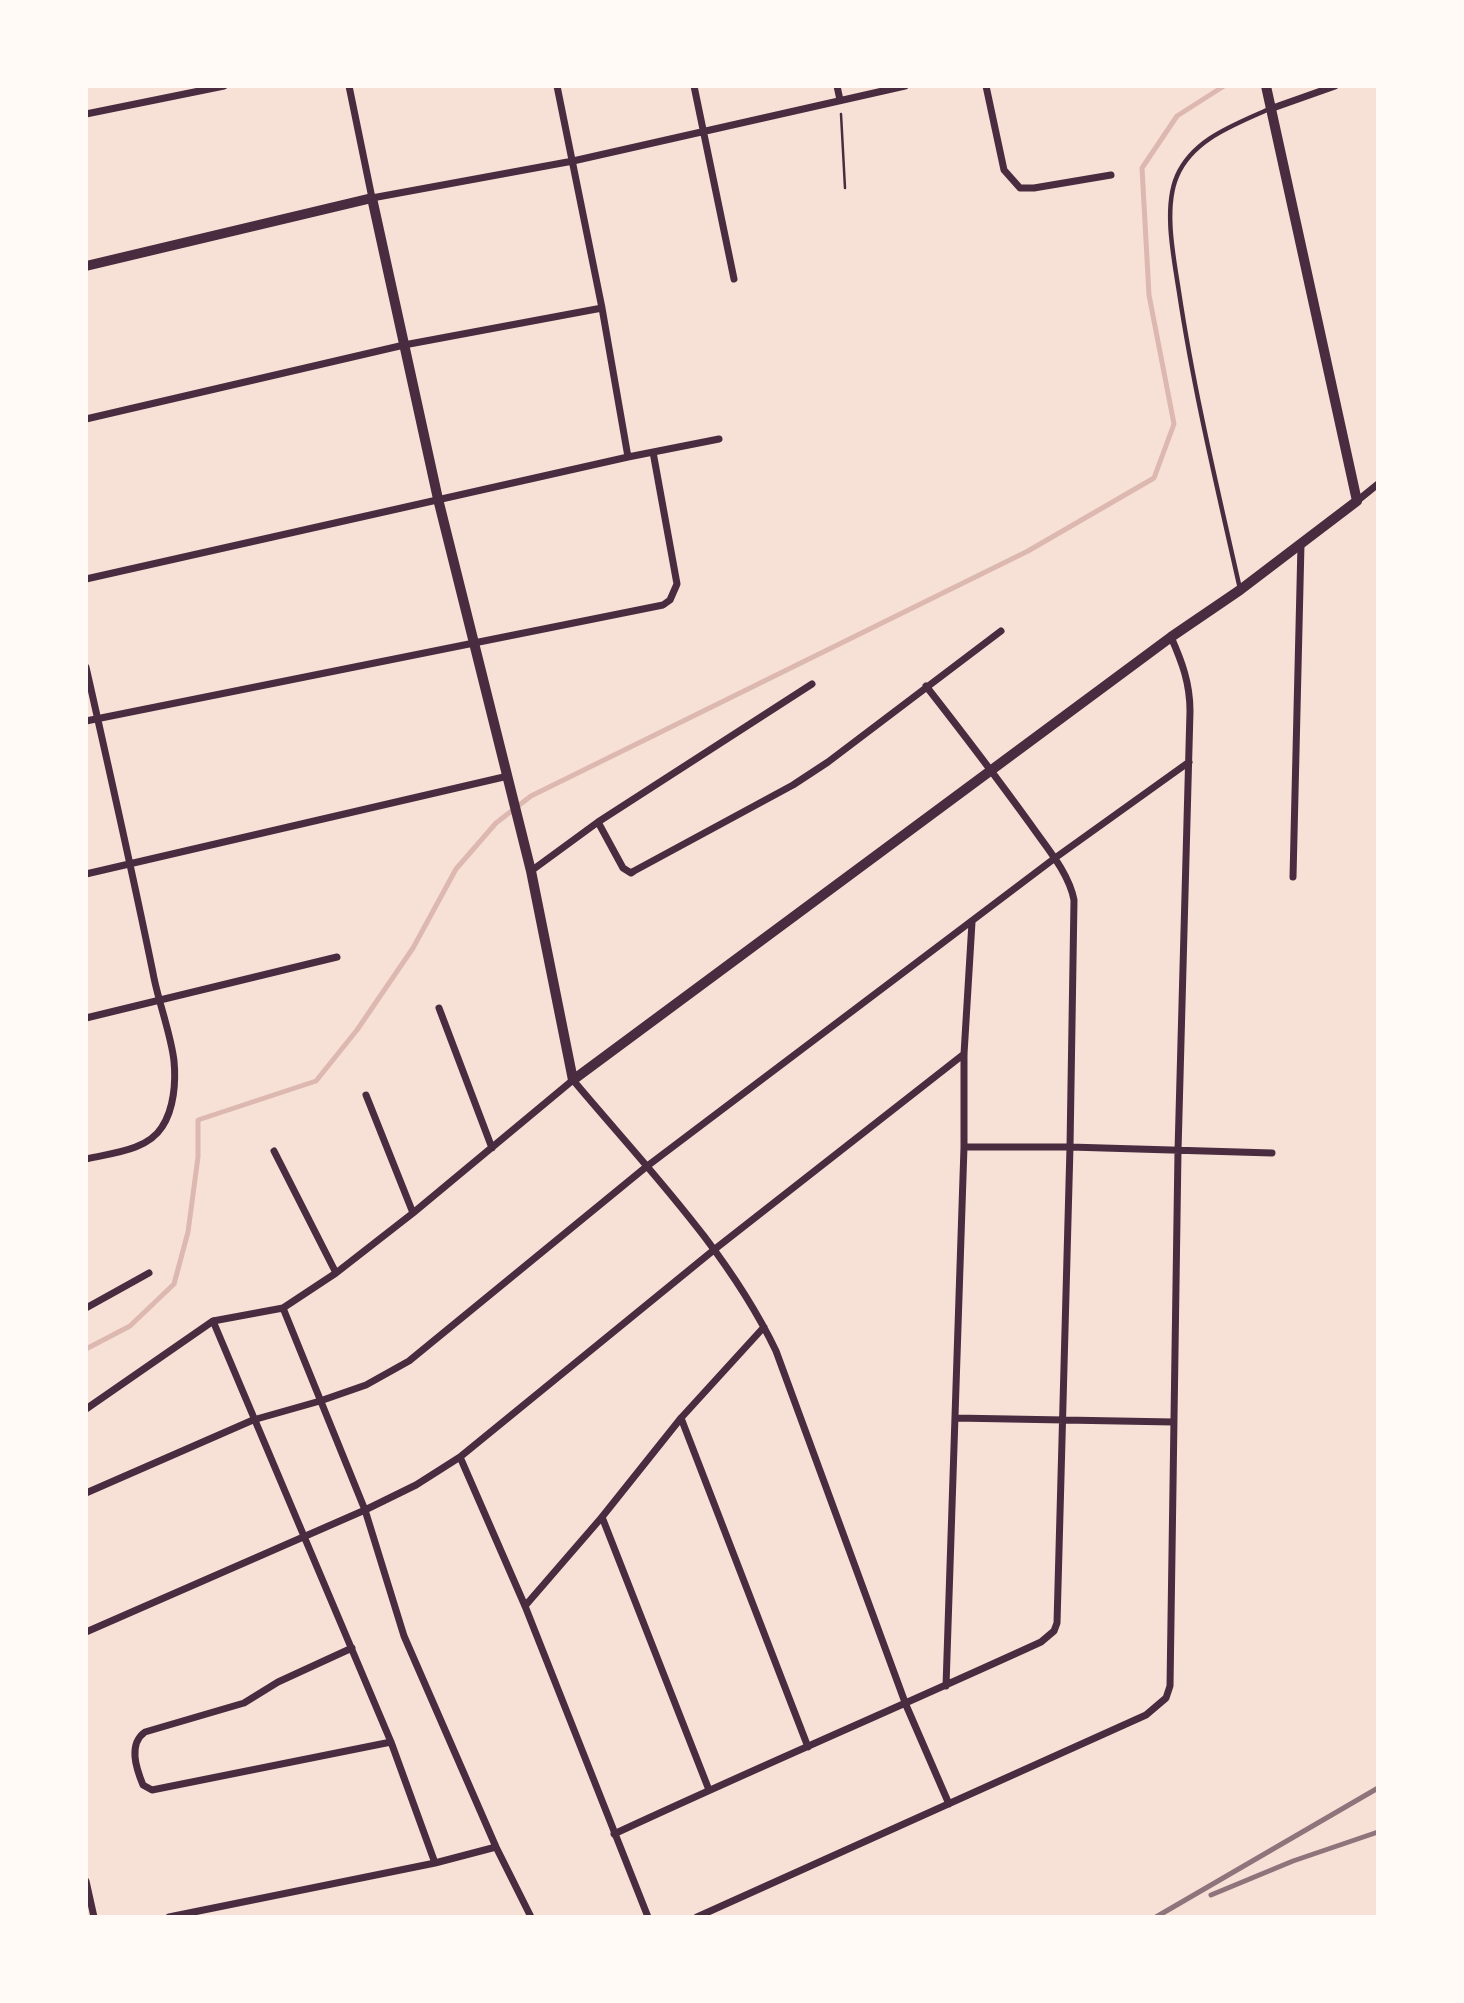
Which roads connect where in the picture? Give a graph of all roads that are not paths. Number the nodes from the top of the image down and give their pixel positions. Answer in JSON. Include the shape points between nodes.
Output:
{"nodes":[{"id":1,"x":224,"y":86,"type":"edge"},
{"id":2,"x":349,"y":86,"type":"edge"},
{"id":3,"x":557,"y":86,"type":"edge"},
{"id":4,"x":694,"y":86,"type":"edge"},
{"id":5,"x":837,"y":86,"type":"edge"},
{"id":6,"x":905,"y":86,"type":"edge"},
{"id":7,"x":986,"y":86,"type":"edge"},
{"id":8,"x":1266,"y":86,"type":"edge"},
{"id":9,"x":1335,"y":86,"type":"edge"},
{"id":10,"x":840,"y":100,"type":"junction"},
{"id":11,"x":1270,"y":108,"type":"junction"},
{"id":12,"x":86,"y":114,"type":"edge"},
{"id":13,"x":704,"y":131,"type":"junction"},
{"id":14,"x":573,"y":161,"type":"junction"},
{"id":15,"x":1111,"y":175,"type":"dead end"},
{"id":16,"x":372,"y":198,"type":"junction"},
{"id":17,"x":86,"y":266,"type":"edge"},
{"id":18,"x":734,"y":279,"type":"dead end"},
{"id":19,"x":602,"y":309,"type":"junction"},
{"id":20,"x":404,"y":345,"type":"junction"},
{"id":21,"x":86,"y":419,"type":"edge"},
{"id":22,"x":719,"y":439,"type":"dead end"},
{"id":23,"x":653,"y":452,"type":"junction"},
{"id":24,"x":628,"y":457,"type":"junction"},
{"id":25,"x":1378,"y":484,"type":"edge"},
{"id":26,"x":438,"y":499,"type":"junction"},
{"id":27,"x":1357,"y":500,"type":"junction"},
{"id":28,"x":1301,"y":544,"type":"junction"},
{"id":29,"x":86,"y":579,"type":"edge"},
{"id":30,"x":1240,"y":590,"type":"junction"},
{"id":31,"x":1001,"y":631,"type":"dead end"},
{"id":32,"x":1171,"y":637,"type":"junction"},
{"id":33,"x":475,"y":643,"type":"junction"},
{"id":34,"x":86,"y":667,"type":"edge"},
{"id":35,"x":812,"y":684,"type":"dead end"},
{"id":36,"x":926,"y":686,"type":"junction"},
{"id":37,"x":97,"y":719,"type":"junction"},
{"id":38,"x":86,"y":721,"type":"edge"},
{"id":39,"x":1189,"y":762,"type":"junction"},
{"id":40,"x":992,"y":771,"type":"junction"},
{"id":41,"x":509,"y":776,"type":"junction"},
{"id":42,"x":598,"y":822,"type":"junction"},
{"id":43,"x":1055,"y":858,"type":"junction"},
{"id":44,"x":131,"y":865,"type":"junction"},
{"id":45,"x":531,"y":871,"type":"junction"},
{"id":46,"x":86,"y":874,"type":"edge"},
{"id":47,"x":1293,"y":877,"type":"dead end"},
{"id":48,"x":972,"y":922,"type":"junction"},
{"id":49,"x":337,"y":957,"type":"dead end"},
{"id":50,"x":159,"y":1002,"type":"junction"},
{"id":51,"x":439,"y":1008,"type":"dead end"},
{"id":52,"x":86,"y":1018,"type":"edge"},
{"id":53,"x":964,"y":1054,"type":"junction"},
{"id":54,"x":573,"y":1080,"type":"junction"},
{"id":55,"x":366,"y":1095,"type":"dead end"},
{"id":56,"x":964,"y":1147,"type":"junction"},
{"id":57,"x":1070,"y":1147,"type":"junction"},
{"id":58,"x":492,"y":1148,"type":"junction"},
{"id":59,"x":274,"y":1151,"type":"dead end"},
{"id":60,"x":1178,"y":1151,"type":"junction"},
{"id":61,"x":1272,"y":1153,"type":"dead end"},
{"id":62,"x":86,"y":1159,"type":"edge"},
{"id":63,"x":646,"y":1167,"type":"junction"},
{"id":64,"x":413,"y":1213,"type":"junction"},
{"id":65,"x":715,"y":1249,"type":"junction"},
{"id":66,"x":149,"y":1273,"type":"dead end"},
{"id":67,"x":336,"y":1273,"type":"junction"},
{"id":68,"x":86,"y":1308,"type":"edge"},
{"id":69,"x":283,"y":1308,"type":"junction"},
{"id":70,"x":213,"y":1321,"type":"junction"},
{"id":71,"x":764,"y":1327,"type":"junction"},
{"id":72,"x":320,"y":1402,"type":"junction"},
{"id":73,"x":86,"y":1409,"type":"edge"},
{"id":74,"x":681,"y":1418,"type":"junction"},
{"id":75,"x":955,"y":1419,"type":"junction"},
{"id":76,"x":253,"y":1420,"type":"junction"},
{"id":77,"x":1063,"y":1420,"type":"junction"},
{"id":78,"x":1173,"y":1422,"type":"junction"},
{"id":79,"x":460,"y":1457,"type":"junction"},
{"id":80,"x":86,"y":1493,"type":"edge"},
{"id":81,"x":365,"y":1510,"type":"junction"},
{"id":82,"x":602,"y":1517,"type":"junction"},
{"id":83,"x":304,"y":1536,"type":"junction"},
{"id":84,"x":525,"y":1606,"type":"junction"},
{"id":85,"x":86,"y":1632,"type":"edge"},
{"id":86,"x":352,"y":1648,"type":"junction"},
{"id":87,"x":946,"y":1686,"type":"junction"},
{"id":88,"x":906,"y":1705,"type":"junction"},
{"id":89,"x":391,"y":1742,"type":"junction"},
{"id":90,"x":808,"y":1747,"type":"junction"},
{"id":91,"x":709,"y":1790,"type":"junction"},
{"id":92,"x":949,"y":1804,"type":"junction"},
{"id":93,"x":614,"y":1834,"type":"junction"},
{"id":94,"x":496,"y":1847,"type":"junction"},
{"id":95,"x":435,"y":1863,"type":"junction"},
{"id":96,"x":86,"y":1881,"type":"edge"},
{"id":97,"x":94,"y":1917,"type":"edge"},
{"id":98,"x":169,"y":1917,"type":"edge"},
{"id":99,"x":531,"y":1917,"type":"edge"},
{"id":100,"x":648,"y":1917,"type":"edge"},
{"id":101,"x":697,"y":1917,"type":"edge"}],
"edges":[{"from":1,"to":12,"type":"street"},
{"from":2,"to":16,"type":"street"},
{"from":3,"to":14,"type":"street"},
{"from":4,"to":13,"type":"street"},
{"from":5,"to":10,"type":"street"},
{"from":6,"to":10,"type":"street"},
{"from":7,"to":15,"type":"street","via":[[1004,170],[1016,185],[1025,189]]},
{"from":8,"to":11,"type":"street"},
{"from":9,"to":11,"type":"street"},
{"from":10,"to":13,"type":"street"},
{"from":11,"to":27,"type":"street"},
{"from":11,"to":30,"type":"lane","via":[[1215,134],[1199,147],[1185,160],[1172,190],[1171,225],[1184,326]]},
{"from":13,"to":14,"type":"street"},
{"from":13,"to":18,"type":"street"},
{"from":14,"to":16,"type":"street"},
{"from":14,"to":19,"type":"street"},
{"from":16,"to":17,"type":"street"},
{"from":16,"to":20,"type":"street"},
{"from":19,"to":20,"type":"street"},
{"from":19,"to":24,"type":"street"},
{"from":20,"to":21,"type":"street"},
{"from":20,"to":26,"type":"street"},
{"from":22,"to":23,"type":"street"},
{"from":23,"to":24,"type":"street"},
{"from":23,"to":33,"type":"street","via":[[677,584],[670,600]]},
{"from":24,"to":26,"type":"street"},
{"from":25,"to":27,"type":"street"},
{"from":26,"to":29,"type":"street"},
{"from":26,"to":33,"type":"street"},
{"from":27,"to":28,"type":"street"},
{"from":28,"to":30,"type":"street"},
{"from":28,"to":47,"type":"street"},
{"from":30,"to":32,"type":"street"},
{"from":31,"to":36,"type":"street"},
{"from":32,"to":39,"type":"street","via":[[1190,688]]},
{"from":32,"to":40,"type":"street"},
{"from":33,"to":37,"type":"street"},
{"from":33,"to":41,"type":"street"},
{"from":34,"to":37,"type":"street"},
{"from":35,"to":42,"type":"street"},
{"from":36,"to":40,"type":"street"},
{"from":36,"to":42,"type":"street","via":[[793,785],[635,871],[626,872]]},
{"from":37,"to":38,"type":"street"},
{"from":37,"to":44,"type":"street"},
{"from":39,"to":43,"type":"street"},
{"from":39,"to":60,"type":"street"},
{"from":40,"to":43,"type":"street"},
{"from":40,"to":54,"type":"street"},
{"from":41,"to":44,"type":"street"},
{"from":41,"to":45,"type":"street"},
{"from":42,"to":45,"type":"street"},
{"from":43,"to":48,"type":"street"},
{"from":43,"to":57,"type":"street","via":[[1072,890],[1075,918]]},
{"from":44,"to":46,"type":"street"},
{"from":44,"to":50,"type":"street"},
{"from":45,"to":54,"type":"street"},
{"from":48,"to":53,"type":"street"},
{"from":48,"to":63,"type":"street"},
{"from":49,"to":50,"type":"street"},
{"from":50,"to":52,"type":"street"},
{"from":50,"to":62,"type":"street","via":[[174,1058],[175,1086],[167,1117],[155,1136],[141,1145]]},
{"from":51,"to":58,"type":"street"},
{"from":53,"to":56,"type":"street"},
{"from":53,"to":65,"type":"street"},
{"from":54,"to":58,"type":"street"},
{"from":54,"to":63,"type":"street"},
{"from":55,"to":64,"type":"street"},
{"from":56,"to":57,"type":"street"},
{"from":56,"to":75,"type":"street"},
{"from":57,"to":60,"type":"street"},
{"from":57,"to":77,"type":"street"},
{"from":58,"to":64,"type":"street"},
{"from":59,"to":67,"type":"street"},
{"from":60,"to":61,"type":"street"},
{"from":60,"to":78,"type":"street"},
{"from":63,"to":65,"type":"street"},
{"from":63,"to":72,"type":"street","via":[[409,1361],[366,1385]]},
{"from":64,"to":67,"type":"street"},
{"from":65,"to":71,"type":"street"},
{"from":65,"to":79,"type":"street"},
{"from":66,"to":68,"type":"street"},
{"from":67,"to":69,"type":"street"},
{"from":69,"to":70,"type":"street"},
{"from":69,"to":72,"type":"street"},
{"from":70,"to":73,"type":"street"},
{"from":70,"to":76,"type":"street"},
{"from":71,"to":74,"type":"street"},
{"from":71,"to":88,"type":"street"},
{"from":72,"to":76,"type":"street"},
{"from":72,"to":81,"type":"street"},
{"from":74,"to":82,"type":"street"},
{"from":74,"to":90,"type":"street"},
{"from":75,"to":77,"type":"street"},
{"from":75,"to":87,"type":"street"},
{"from":76,"to":80,"type":"street"},
{"from":76,"to":83,"type":"street"},
{"from":77,"to":78,"type":"street"},
{"from":77,"to":87,"type":"street","via":[[1054,1631],[1041,1642]]},
{"from":78,"to":92,"type":"street","via":[[1170,1686],[1166,1698],[1146,1715]]},
{"from":79,"to":81,"type":"street"},
{"from":79,"to":84,"type":"street"},
{"from":81,"to":83,"type":"street"},
{"from":81,"to":94,"type":"street","via":[[404,1636]]},
{"from":82,"to":84,"type":"street"},
{"from":82,"to":91,"type":"street"},
{"from":83,"to":85,"type":"street"},
{"from":83,"to":86,"type":"street"},
{"from":84,"to":93,"type":"street"},
{"from":86,"to":89,"type":"street"},
{"from":86,"to":89,"type":"street","via":[[244,1703],[145,1732],[134,1748],[144,1785],[152,1790]]},
{"from":87,"to":88,"type":"street"},
{"from":88,"to":90,"type":"street"},
{"from":88,"to":92,"type":"street"},
{"from":89,"to":95,"type":"street"},
{"from":90,"to":91,"type":"street"},
{"from":91,"to":93,"type":"street"},
{"from":92,"to":101,"type":"street"},
{"from":93,"to":100,"type":"street"},
{"from":94,"to":95,"type":"street"},
{"from":94,"to":99,"type":"street"},
{"from":95,"to":98,"type":"street"},
{"from":96,"to":97,"type":"street"}]}
